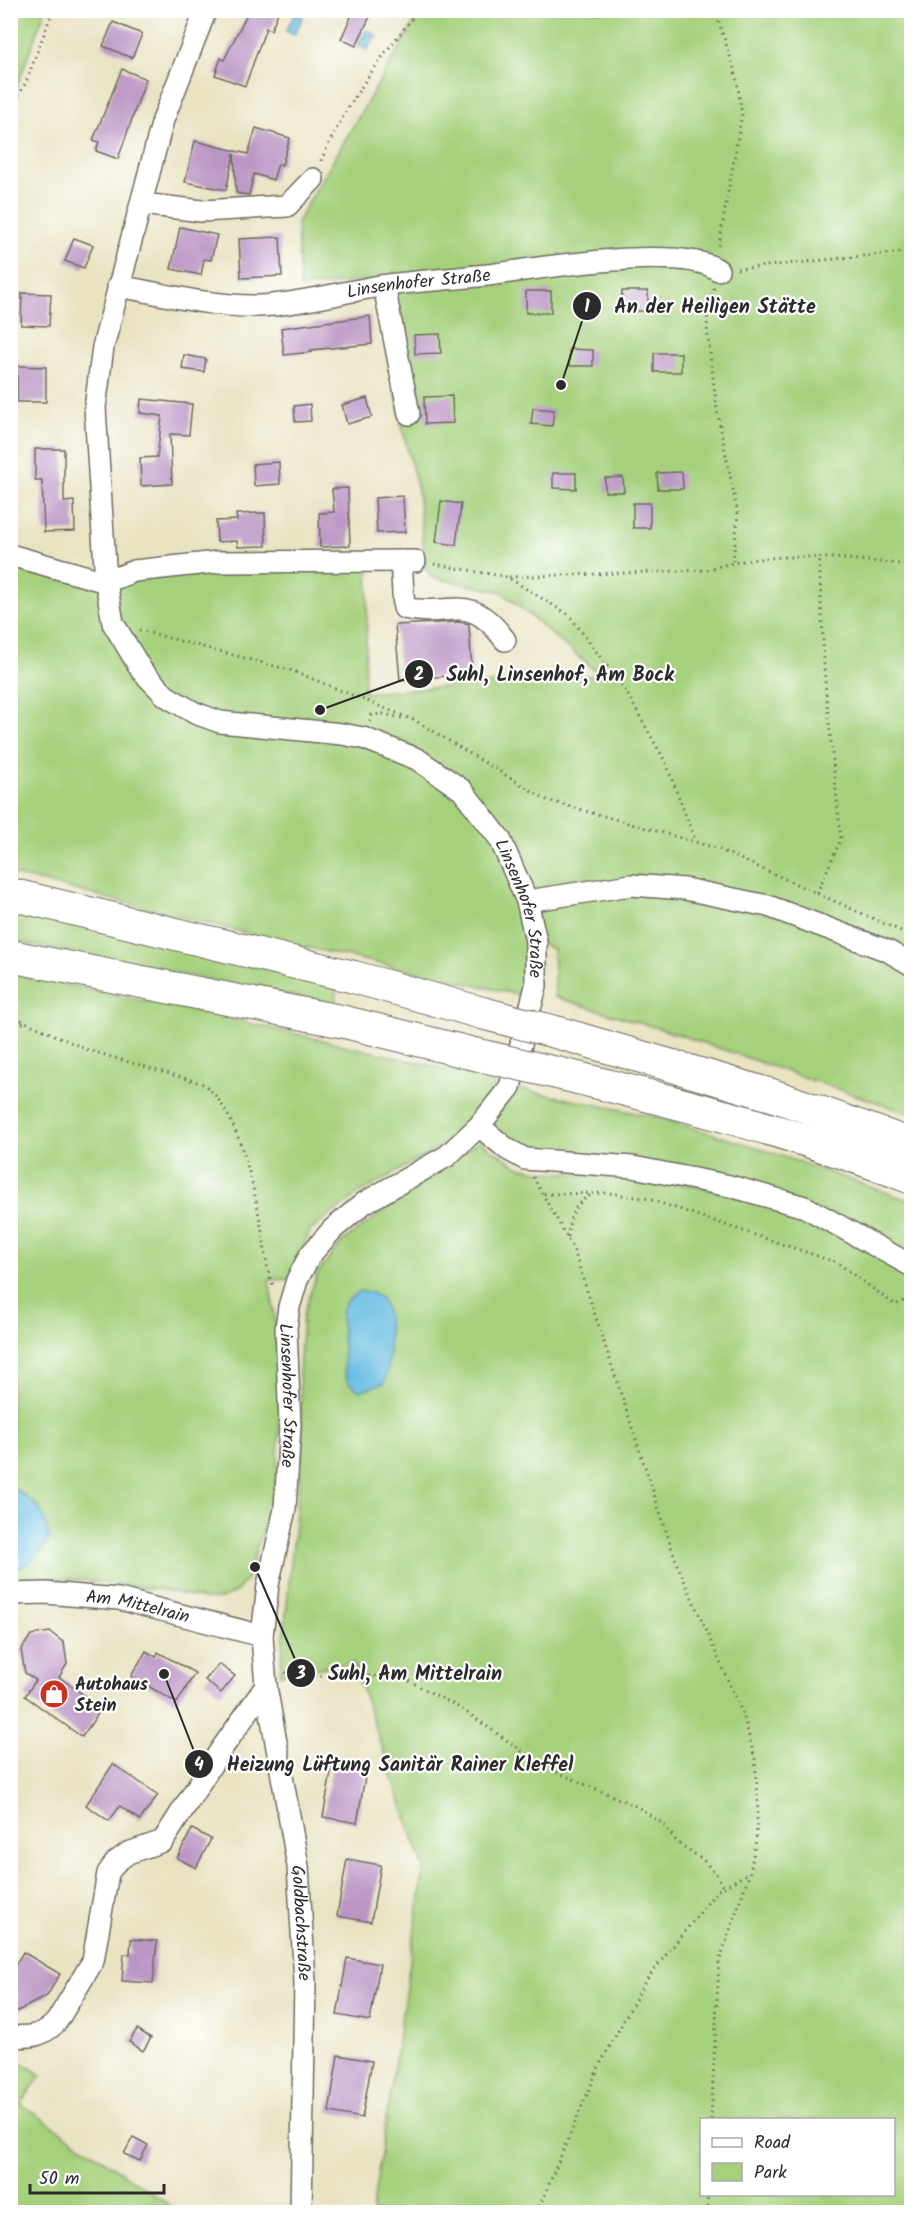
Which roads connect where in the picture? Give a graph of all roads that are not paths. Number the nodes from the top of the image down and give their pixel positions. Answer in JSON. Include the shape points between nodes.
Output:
{"nodes":[{"id":1,"x":206,"y":10,"type":"edge"},
{"id":2,"x":313,"y":179,"type":"road end"},
{"id":3,"x":142,"y":204,"type":"junction"},
{"id":4,"x":717,"y":270,"type":"road end"},
{"id":5,"x":118,"y":286,"type":"junction"},
{"id":6,"x":384,"y":286,"type":"junction"},
{"id":7,"x":409,"y":414,"type":"dead end"},
{"id":8,"x":10,"y":555,"type":"edge"},
{"id":9,"x":106,"y":582,"type":"junction"},
{"id":10,"x":505,"y":640,"type":"dead end"},
{"id":11,"x":10,"y":894,"type":"edge"},
{"id":12,"x":527,"y":901,"type":"junction"},
{"id":13,"x":10,"y":956,"type":"edge"},
{"id":14,"x":912,"y":965,"type":"edge"},
{"id":15,"x":479,"y":1126,"type":"junction"},
{"id":16,"x":912,"y":1145,"type":"edge"},
{"id":17,"x":912,"y":1178,"type":"edge"},
{"id":18,"x":912,"y":1266,"type":"edge"},
{"id":19,"x":10,"y":1594,"type":"edge"},
{"id":20,"x":262,"y":1636,"type":"junction"},
{"id":21,"x":266,"y":1686,"type":"junction"},
{"id":22,"x":10,"y":2036,"type":"edge"},
{"id":23,"x":301,"y":2212,"type":"edge"}],
"edges":[{"from":1,"to":3,"type":"street","name":"Linsenhofer Straße","via":[[163,120]]},
{"from":2,"to":3,"type":"street","via":[[287,206],[202,211]]},
{"from":3,"to":5,"type":"street","name":"Linsenhofer Straße"},
{"from":4,"to":6,"type":"street","name":"Linsenhofer Straße","via":[[692,260],[634,260]]},
{"from":5,"to":6,"type":"street","name":"Linsenhofer Straße","via":[[258,306]]},
{"from":5,"to":9,"type":"street","name":"Linsenhofer Straße","via":[[103,347],[95,408]]},
{"from":6,"to":7,"type":"street"},
{"from":8,"to":9,"type":"street"},
{"from":9,"to":10,"type":"street","via":[[134,571],[218,562],[408,561],[404,608],[475,612],[489,619]]},
{"from":9,"to":12,"type":"street","name":"Linsenhofer Straße","via":[[113,623],[142,670],[166,696],[220,722],[342,734],[417,759],[462,790],[500,839]]},
{"from":11,"to":16,"type":"highway","bridge":true,"via":[[354,977],[563,1034],[775,1096]]},
{"from":12,"to":14,"type":"street","via":[[630,885],[685,889],[768,906],[888,951]]},
{"from":12,"to":15,"type":"street","name":"Linsenhofer Straße","via":[[536,941],[536,986],[510,1087]]},
{"from":13,"to":17,"type":"highway","bridge":true,"via":[[345,1022],[661,1098],[764,1127]]},
{"from":15,"to":18,"type":"street","via":[[525,1159],[633,1167],[730,1186],[805,1207]]},
{"from":15,"to":20,"type":"street","name":"Linsenhofer Straße","via":[[447,1156],[364,1203],[333,1229],[310,1255],[297,1280],[286,1328],[290,1425],[285,1509],[268,1585]]},
{"from":19,"to":20,"type":"street","name":"Am Mittelrain","via":[[119,1599]]},
{"from":20,"to":21,"type":"street","name":"Goldbachstraße"},
{"from":21,"to":22,"type":"street","via":[[163,1841],[128,1853],[108,1873],[93,1961],[57,2021],[50,2029],[30,2038]]},
{"from":21,"to":23,"type":"street","name":"Goldbachstraße","via":[[298,1866],[305,1982]]}]}
